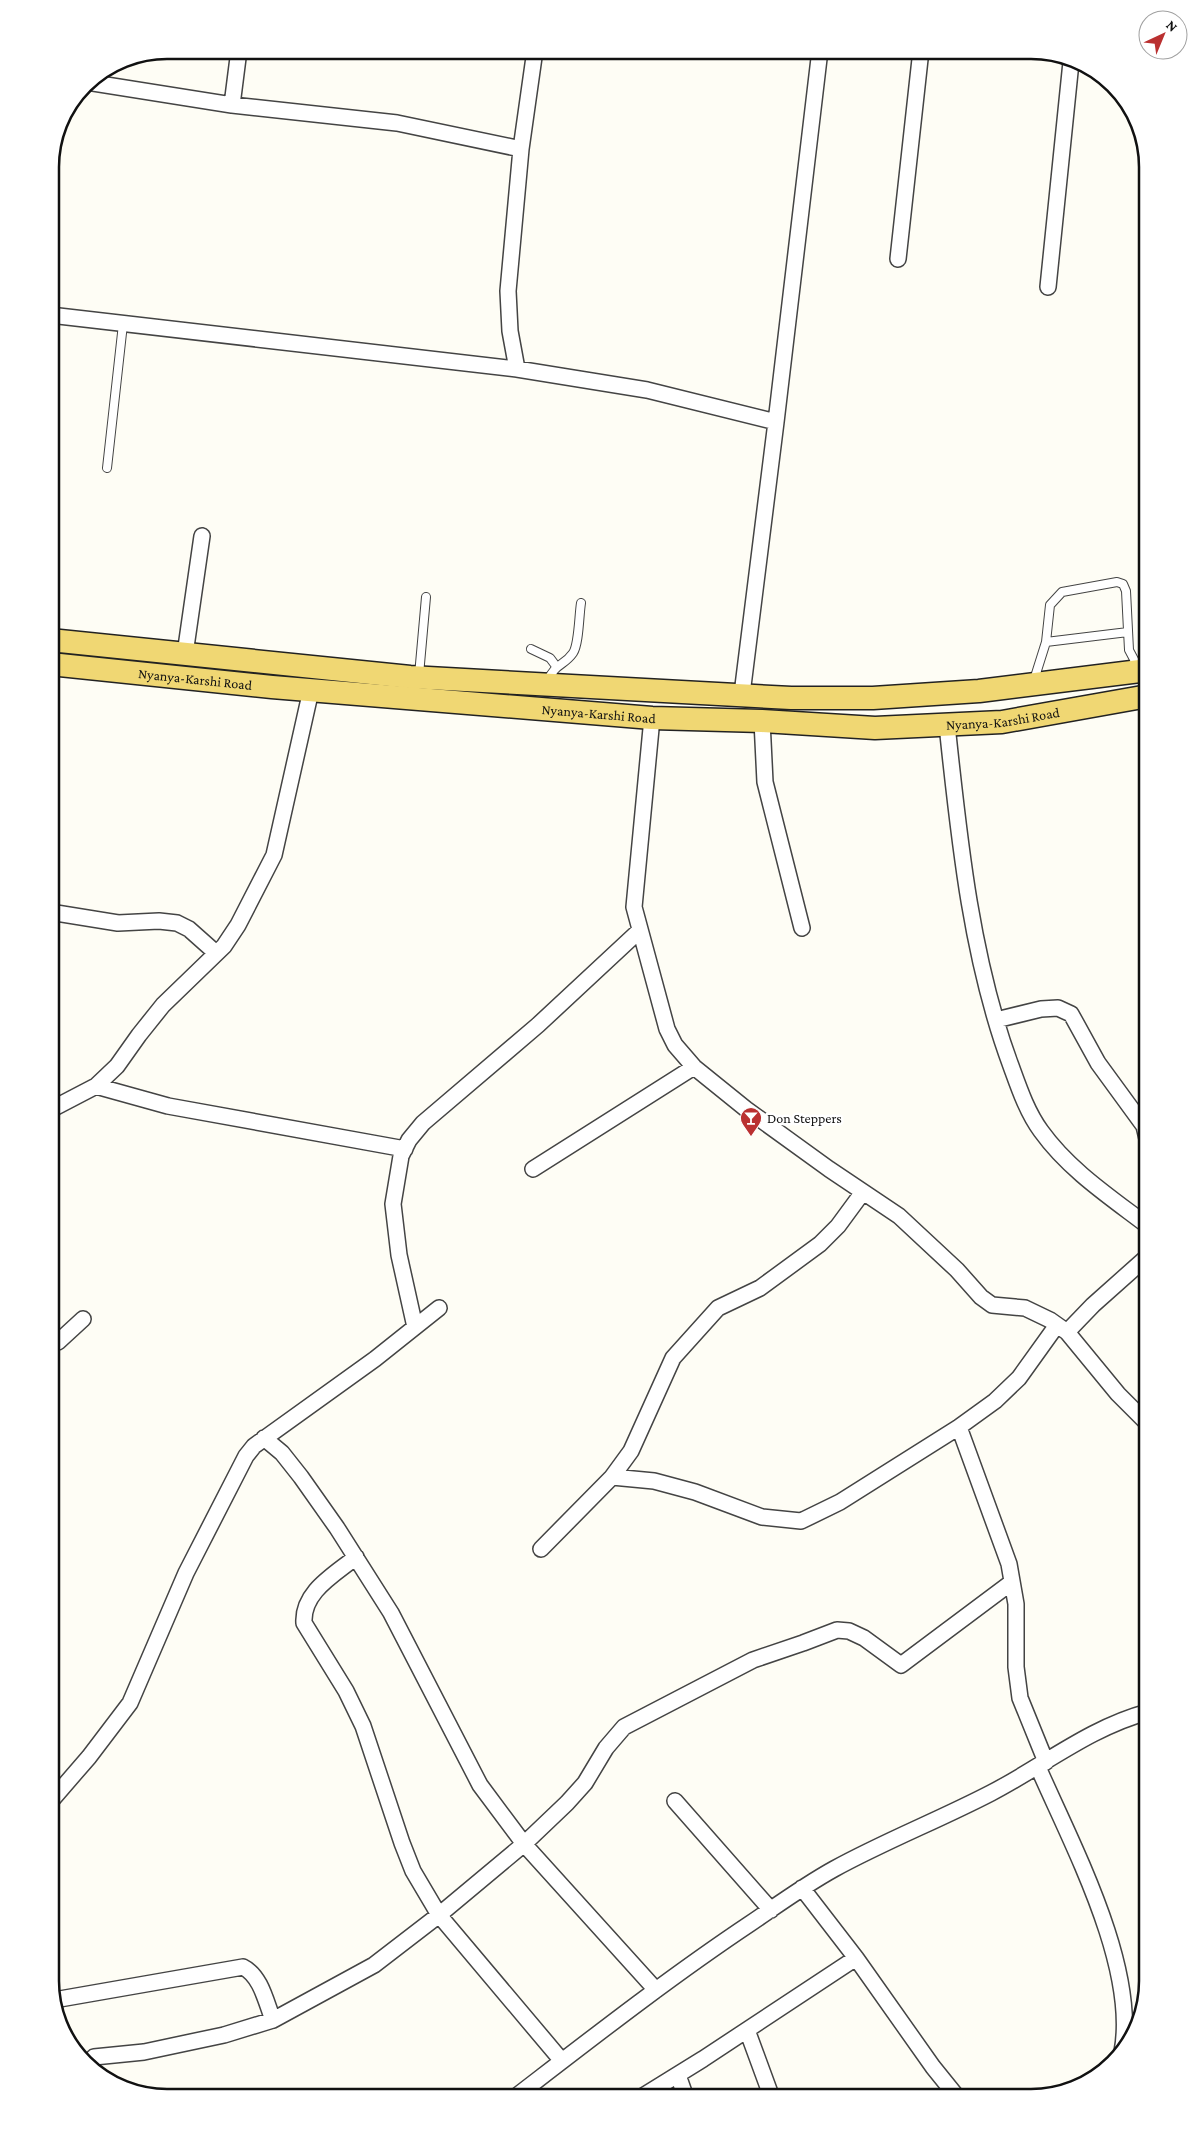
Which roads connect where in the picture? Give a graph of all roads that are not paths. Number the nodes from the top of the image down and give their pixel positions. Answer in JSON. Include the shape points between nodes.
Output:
{"nodes":[{"id":1,"x":238,"y":59,"type":"edge"},
{"id":2,"x":533,"y":59,"type":"edge"},
{"id":3,"x":819,"y":59,"type":"edge"},
{"id":4,"x":920,"y":59,"type":"edge"},
{"id":5,"x":1071,"y":66,"type":"edge"},
{"id":6,"x":99,"y":84,"type":"edge"},
{"id":7,"x":232,"y":105,"type":"junction"},
{"id":8,"x":521,"y":149,"type":"junction"},
{"id":9,"x":898,"y":259,"type":"dead end"},
{"id":10,"x":1048,"y":287,"type":"dead end"},
{"id":11,"x":59,"y":317,"type":"edge"},
{"id":12,"x":123,"y":324,"type":"junction"},
{"id":13,"x":517,"y":369,"type":"junction"},
{"id":14,"x":776,"y":422,"type":"junction"},
{"id":15,"x":108,"y":468,"type":"dead end"},
{"id":16,"x":202,"y":536,"type":"dead end"},
{"id":17,"x":426,"y":597,"type":"dead end"},
{"id":18,"x":581,"y":603,"type":"dead end"},
{"id":19,"x":1128,"y":632,"type":"junction"},
{"id":20,"x":59,"y":641,"type":"edge"},
{"id":21,"x":1046,"y":642,"type":"junction"},
{"id":22,"x":531,"y":649,"type":"dead end"},
{"id":23,"x":185,"y":654,"type":"junction"},
{"id":24,"x":59,"y":665,"type":"edge"},
{"id":25,"x":1139,"y":666,"type":"edge"},
{"id":26,"x":1139,"y":671,"type":"edge"},
{"id":27,"x":551,"y":675,"type":"junction"},
{"id":28,"x":424,"y":677,"type":"junction"},
{"id":29,"x":1033,"y":685,"type":"junction"},
{"id":30,"x":311,"y":690,"type":"junction"},
{"id":31,"x":742,"y":694,"type":"junction"},
{"id":32,"x":1139,"y":698,"type":"edge"},
{"id":33,"x":431,"y":700,"type":"junction"},
{"id":34,"x":652,"y":718,"type":"junction"},
{"id":35,"x":762,"y":721,"type":"junction"},
{"id":36,"x":947,"y":725,"type":"junction"},
{"id":37,"x":59,"y":913,"type":"edge"},
{"id":38,"x":802,"y":928,"type":"dead end"},
{"id":39,"x":639,"y":931,"type":"junction"},
{"id":40,"x":216,"y":953,"type":"junction"},
{"id":41,"x":996,"y":1020,"type":"junction"},
{"id":42,"x":694,"y":1067,"type":"junction"},
{"id":43,"x":96,"y":1086,"type":"junction"},
{"id":44,"x":59,"y":1105,"type":"edge"},
{"id":45,"x":1139,"y":1119,"type":"edge"},
{"id":46,"x":405,"y":1149,"type":"junction"},
{"id":47,"x":533,"y":1168,"type":"dead end"},
{"id":48,"x":863,"y":1192,"type":"junction"},
{"id":49,"x":1139,"y":1219,"type":"edge"},
{"id":50,"x":1139,"y":1264,"type":"edge"},
{"id":51,"x":439,"y":1308,"type":"dead end"},
{"id":52,"x":83,"y":1319,"type":"dead end"},
{"id":53,"x":415,"y":1327,"type":"junction"},
{"id":54,"x":1062,"y":1328,"type":"junction"},
{"id":55,"x":59,"y":1341,"type":"edge"},
{"id":56,"x":1139,"y":1415,"type":"edge"},
{"id":57,"x":959,"y":1427,"type":"junction"},
{"id":58,"x":264,"y":1438,"type":"junction"},
{"id":59,"x":612,"y":1477,"type":"junction"},
{"id":60,"x":541,"y":1549,"type":"dead end"},
{"id":61,"x":356,"y":1557,"type":"junction"},
{"id":62,"x":1012,"y":1582,"type":"junction"},
{"id":63,"x":1139,"y":1715,"type":"edge"},
{"id":64,"x":1042,"y":1764,"type":"junction"},
{"id":65,"x":59,"y":1792,"type":"edge"},
{"id":66,"x":674,"y":1801,"type":"dead end"},
{"id":67,"x":524,"y":1844,"type":"junction"},
{"id":68,"x":802,"y":1888,"type":"junction"},
{"id":69,"x":771,"y":1910,"type":"junction"},
{"id":70,"x":439,"y":1915,"type":"junction"},
{"id":71,"x":856,"y":1958,"type":"junction"},
{"id":72,"x":656,"y":1990,"type":"junction"},
{"id":73,"x":61,"y":1999,"type":"edge"},
{"id":74,"x":273,"y":2020,"type":"junction"},
{"id":75,"x":747,"y":2030,"type":"junction"},
{"id":76,"x":1122,"y":2038,"type":"edge"},
{"id":77,"x":94,"y":2057,"type":"dead end"},
{"id":78,"x":562,"y":2061,"type":"junction"},
{"id":79,"x":678,"y":2075,"type":"junction"},
{"id":80,"x":526,"y":2089,"type":"edge"},
{"id":81,"x":655,"y":2089,"type":"edge"},
{"id":82,"x":683,"y":2089,"type":"edge"},
{"id":83,"x":769,"y":2089,"type":"edge"},
{"id":84,"x":951,"y":2089,"type":"edge"}],
"edges":[{"from":1,"to":7,"type":"street"},
{"from":2,"to":8,"type":"street"},
{"from":3,"to":14,"type":"street"},
{"from":4,"to":9,"type":"street"},
{"from":5,"to":10,"type":"street"},
{"from":6,"to":7,"type":"street"},
{"from":7,"to":8,"type":"street","via":[[397,123]]},
{"from":8,"to":13,"type":"street","via":[[508,291],[510,331]]},
{"from":11,"to":12,"type":"street"},
{"from":12,"to":13,"type":"street"},
{"from":12,"to":15,"type":"lane"},
{"from":13,"to":14,"type":"street","via":[[647,390]]},
{"from":14,"to":31,"type":"street"},
{"from":16,"to":23,"type":"street"},
{"from":17,"to":28,"type":"lane"},
{"from":18,"to":27,"type":"lane","via":[[575,649]]},
{"from":19,"to":21,"type":"lane"},
{"from":19,"to":21,"type":"lane","via":[[1126,591],[1123,584],[1117,582],[1062,592],[1056,596],[1050,605]]},
{"from":19,"to":25,"type":"lane","via":[[1129,650]]},
{"from":20,"to":23,"type":"main road","name":"Nyanya-Karshi Road"},
{"from":21,"to":29,"type":"lane"},
{"from":22,"to":27,"type":"lane","via":[[550,658]]},
{"from":23,"to":28,"type":"main road","name":"Nyanya-Karshi Road"},
{"from":24,"to":30,"type":"main road","name":"Nyanya-Karshi Road"},
{"from":26,"to":29,"type":"main road","name":"Nyanya-Karshi Road"},
{"from":27,"to":28,"type":"main road","name":"Nyanya-Karshi Road"},
{"from":27,"to":31,"type":"main road","name":"Nyanya-Karshi Road"},
{"from":28,"to":33,"type":"main road"},
{"from":29,"to":31,"type":"main road","name":"Nyanya-Karshi Road","via":[[979,692],[874,698],[791,698]]},
{"from":30,"to":33,"type":"main road","name":"Nyanya-Karshi Road"},
{"from":30,"to":40,"type":"street","via":[[274,856],[238,925]]},
{"from":32,"to":36,"type":"main road","name":"Nyanya-Karshi Road","via":[[1002,722]]},
{"from":33,"to":34,"type":"main road","name":"Nyanya-Karshi Road"},
{"from":34,"to":35,"type":"main road","name":"Nyanya-Karshi Road"},
{"from":34,"to":39,"type":"street","via":[[634,907]]},
{"from":35,"to":36,"type":"main road","name":"Nyanya-Karshi Road","via":[[875,728]]},
{"from":35,"to":38,"type":"street","via":[[765,782]]},
{"from":36,"to":41,"type":"street","via":[[971,907]]},
{"from":37,"to":40,"type":"street","via":[[118,922],[177,923],[189,929]]},
{"from":39,"to":42,"type":"street","via":[[667,1029]]},
{"from":39,"to":46,"type":"street","via":[[538,1025],[423,1123]]},
{"from":40,"to":43,"type":"street","via":[[163,1006],[117,1066]]},
{"from":41,"to":45,"type":"street","via":[[1041,1009],[1058,1008],[1071,1014],[1098,1063]]},
{"from":41,"to":49,"type":"street","via":[[1028,1109],[1041,1131],[1082,1176]]},
{"from":42,"to":47,"type":"street"},
{"from":42,"to":48,"type":"street","via":[[746,1110]]},
{"from":43,"to":44,"type":"street"},
{"from":43,"to":46,"type":"street","via":[[168,1106]]},
{"from":46,"to":53,"type":"street","via":[[393,1204],[399,1255]]},
{"from":48,"to":54,"type":"street","via":[[899,1216],[992,1305],[1025,1308]]},
{"from":48,"to":59,"type":"street","via":[[820,1244],[760,1288],[718,1308],[673,1358],[631,1451]]},
{"from":50,"to":54,"type":"street"},
{"from":51,"to":53,"type":"street"},
{"from":52,"to":55,"type":"street"},
{"from":53,"to":58,"type":"street"},
{"from":54,"to":56,"type":"street"},
{"from":54,"to":57,"type":"street","via":[[995,1401]]},
{"from":57,"to":59,"type":"street","via":[[840,1502],[801,1521],[762,1517],[654,1481]]},
{"from":57,"to":62,"type":"street","via":[[1009,1564]]},
{"from":58,"to":61,"type":"street","via":[[282,1453],[301,1477]]},
{"from":58,"to":65,"type":"street","via":[[246,1456],[190,1565],[130,1703]]},
{"from":59,"to":60,"type":"street"},
{"from":61,"to":67,"type":"street","via":[[391,1613],[480,1785]]},
{"from":61,"to":70,"type":"street","via":[[313,1592],[303,1613],[304,1623],[346,1691],[363,1726],[413,1871]]},
{"from":62,"to":64,"type":"street","via":[[1020,1698]]},
{"from":62,"to":67,"type":"street","via":[[901,1665],[864,1638],[849,1631],[836,1630],[752,1660],[624,1727],[606,1748],[585,1783]]},
{"from":63,"to":64,"type":"street","via":[[1116,1722]]},
{"from":64,"to":68,"type":"street"},
{"from":64,"to":76,"type":"street","via":[[1111,1942],[1124,1995]]},
{"from":66,"to":69,"type":"street"},
{"from":67,"to":70,"type":"street"},
{"from":67,"to":72,"type":"street"},
{"from":68,"to":69,"type":"street"},
{"from":68,"to":71,"type":"street"},
{"from":69,"to":72,"type":"street"},
{"from":70,"to":74,"type":"street","via":[[374,1965]]},
{"from":70,"to":78,"type":"street"},
{"from":71,"to":75,"type":"street"},
{"from":71,"to":84,"type":"street"},
{"from":72,"to":78,"type":"street"},
{"from":73,"to":74,"type":"street","via":[[243,1967],[251,1971],[258,1983]]},
{"from":74,"to":77,"type":"street","via":[[224,2036],[144,2052]]},
{"from":75,"to":79,"type":"street"},
{"from":75,"to":83,"type":"street"},
{"from":78,"to":80,"type":"street"},
{"from":79,"to":81,"type":"street"},
{"from":79,"to":82,"type":"street"}]}
